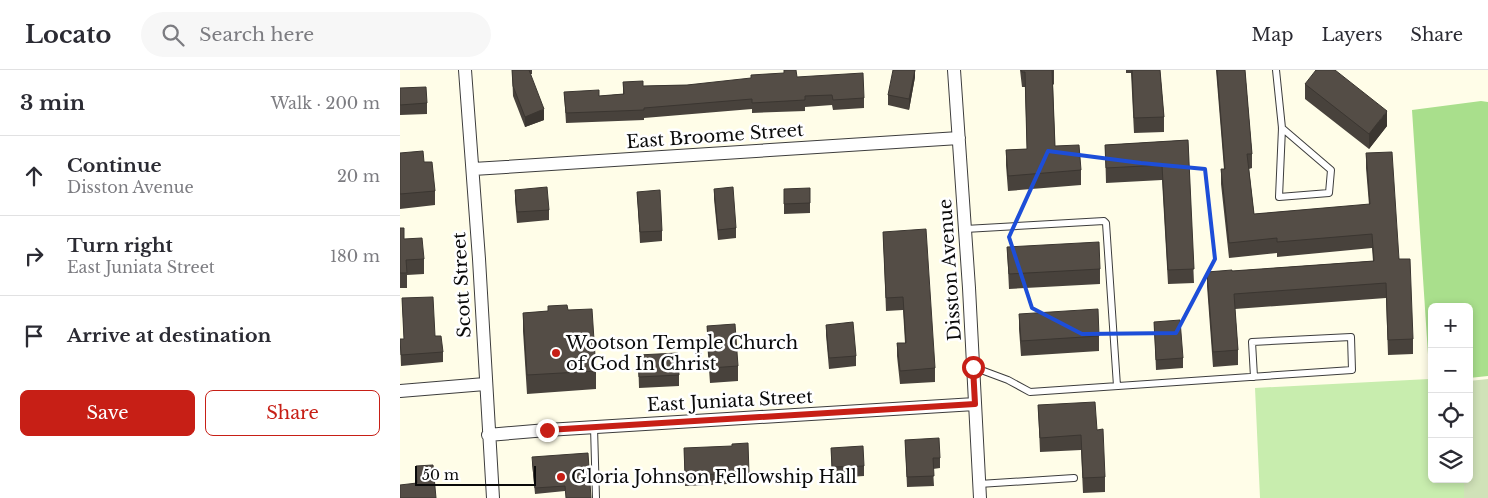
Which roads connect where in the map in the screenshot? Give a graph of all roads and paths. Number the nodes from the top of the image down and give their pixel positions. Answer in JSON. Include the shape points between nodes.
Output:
{"nodes":[{"id":1,"x":466,"y":70,"type":"edge"},
{"id":2,"x":954,"y":70,"type":"edge"},
{"id":3,"x":1276,"y":70,"type":"edge"},
{"id":4,"x":1282,"y":128,"type":"junction"},
{"id":5,"x":958,"y":138,"type":"junction"},
{"id":6,"x":473,"y":169,"type":"junction"},
{"id":7,"x":965,"y":229,"type":"junction"},
{"id":8,"x":973,"y":367,"type":"junction"},
{"id":9,"x":1254,"y":377,"type":"junction"},
{"id":10,"x":485,"y":384,"type":"junction"},
{"id":11,"x":1117,"y":386,"type":"junction"},
{"id":12,"x":400,"y":391,"type":"edge"},
{"id":13,"x":975,"y":404,"type":"junction"},
{"id":14,"x":594,"y":427,"type":"junction"},
{"id":15,"x":488,"y":435,"type":"junction"},
{"id":16,"x":1074,"y":478,"type":"dead end"},
{"id":17,"x":979,"y":484,"type":"junction"},
{"id":18,"x":493,"y":498,"type":"edge"},
{"id":19,"x":596,"y":498,"type":"edge"},
{"id":20,"x":980,"y":498,"type":"edge"}],
"edges":[{"from":1,"to":6,"type":"street","name":"Scott Street"},
{"from":2,"to":5,"type":"street","name":"Disston Avenue"},
{"from":3,"to":4,"type":"lane"},
{"from":4,"to":4,"type":"lane","via":[[1278,197],[1329,193],[1331,170]]},
{"from":5,"to":6,"type":"street","name":"East Broome Street"},
{"from":5,"to":7,"type":"street","name":"Disston Avenue"},
{"from":6,"to":10,"type":"street","name":"Scott Street"},
{"from":7,"to":8,"type":"street","name":"Disston Avenue"},
{"from":7,"to":11,"type":"lane","via":[[1106,222]]},
{"from":8,"to":11,"type":"lane","via":[[1030,392]]},
{"from":8,"to":13,"type":"street","name":"Disston Avenue"},
{"from":9,"to":9,"type":"lane","via":[[1352,370],[1351,337],[1252,342]]},
{"from":9,"to":11,"type":"lane"},
{"from":10,"to":12,"type":"street"},
{"from":10,"to":15,"type":"street","name":"Scott Street"},
{"from":13,"to":14,"type":"street","name":"East Juniata Street"},
{"from":13,"to":17,"type":"street","name":"Disston Avenue"},
{"from":14,"to":15,"type":"street","name":"East Juniata Street"},
{"from":14,"to":19,"type":"lane"},
{"from":15,"to":18,"type":"street","name":"Scott Street"},
{"from":16,"to":17,"type":"lane"},
{"from":17,"to":20,"type":"street","name":"Disston Avenue"}]}
